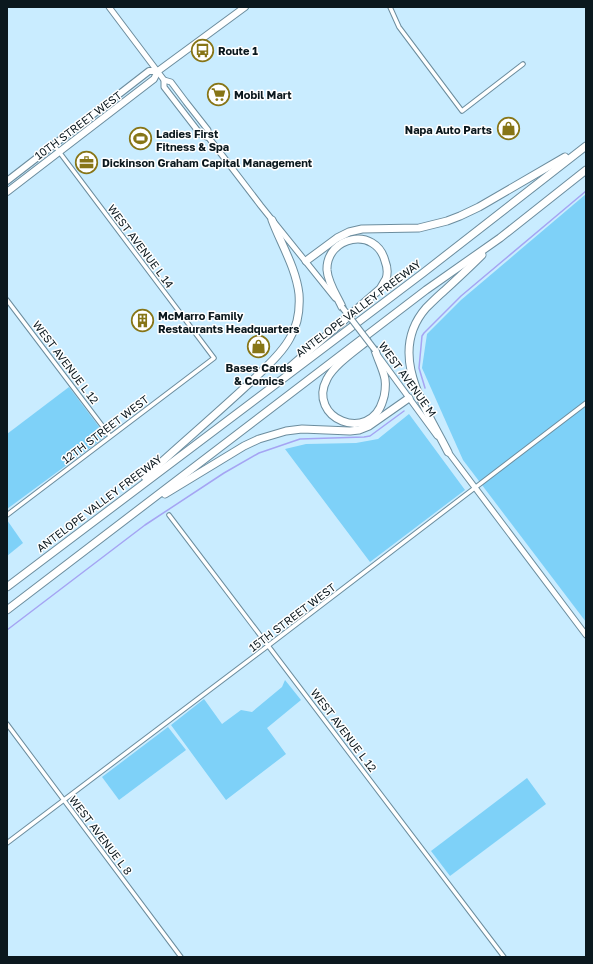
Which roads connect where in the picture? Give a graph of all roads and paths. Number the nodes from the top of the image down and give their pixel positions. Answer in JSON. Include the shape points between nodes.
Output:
{"nodes":[{"id":1,"x":109,"y":7,"type":"edge"},
{"id":2,"x":245,"y":7,"type":"edge"},
{"id":3,"x":390,"y":7,"type":"edge"},
{"id":4,"x":523,"y":64,"type":"dead end"},
{"id":5,"x":158,"y":71,"type":"junction"},
{"id":6,"x":164,"y":80,"type":"junction"},
{"id":7,"x":209,"y":138,"type":"junction"},
{"id":8,"x":54,"y":145,"type":"junction"},
{"id":9,"x":586,"y":145,"type":"edge"},
{"id":10,"x":59,"y":152,"type":"junction"},
{"id":11,"x":586,"y":170,"type":"edge"},
{"id":12,"x":7,"y":181,"type":"edge"},
{"id":13,"x":7,"y":192,"type":"edge"},
{"id":14,"x":272,"y":220,"type":"junction"},
{"id":15,"x":500,"y":238,"type":"junction"},
{"id":16,"x":306,"y":261,"type":"junction"},
{"id":17,"x":426,"y":290,"type":"junction"},
{"id":18,"x":7,"y":300,"type":"edge"},
{"id":19,"x":342,"y":307,"type":"junction"},
{"id":20,"x":375,"y":350,"type":"junction"},
{"id":21,"x":214,"y":358,"type":"joint"},
{"id":22,"x":409,"y":398,"type":"junction"},
{"id":23,"x":586,"y":403,"type":"edge"},
{"id":24,"x":246,"y":406,"type":"junction"},
{"id":25,"x":110,"y":436,"type":"junction"},
{"id":26,"x":448,"y":452,"type":"junction"},
{"id":27,"x":475,"y":488,"type":"junction"},
{"id":28,"x":154,"y":499,"type":"junction"},
{"id":29,"x":112,"y":507,"type":"junction"},
{"id":30,"x":169,"y":514,"type":"dead end"},
{"id":31,"x":7,"y":515,"type":"edge"},
{"id":32,"x":7,"y":586,"type":"edge"},
{"id":33,"x":7,"y":610,"type":"edge"},
{"id":34,"x":586,"y":635,"type":"edge"},
{"id":35,"x":269,"y":645,"type":"junction"},
{"id":36,"x":7,"y":724,"type":"edge"},
{"id":37,"x":63,"y":800,"type":"junction"},
{"id":38,"x":7,"y":843,"type":"edge"},
{"id":39,"x":180,"y":957,"type":"edge"},
{"id":40,"x":504,"y":957,"type":"edge"}],
"edges":[{"from":1,"to":5,"type":"main road","name":"WEST AVENUE M"},
{"from":2,"to":5,"type":"main road","name":"10TH STREET WEST"},
{"from":3,"to":4,"type":"street","via":[[399,27],[462,110]]},
{"from":5,"to":6,"type":"main road","name":"WEST AVENUE M"},
{"from":5,"to":8,"type":"main road","name":"10TH STREET WEST","via":[[149,71]]},
{"from":5,"to":10,"type":"main road","name":"10TH STREET WEST","via":[[154,79]]},
{"from":6,"to":7,"type":"main road","name":"WEST AVENUE M","via":[[164,87],[201,134]]},
{"from":6,"to":7,"type":"main road","name":"WEST AVENUE M","via":[[171,82],[208,130]]},
{"from":7,"to":14,"type":"main road","name":"WEST AVENUE M"},
{"from":8,"to":10,"type":"street","name":"WEST AVENUE L 14"},
{"from":8,"to":12,"type":"main road","name":"10TH STREET WEST"},
{"from":9,"to":16,"type":"highway","via":[[460,216],[419,228],[362,229],[349,232]]},
{"from":9,"to":24,"type":"highway","name":"ANTELOPE VALLEY FREEWAY","via":[[423,273]]},
{"from":10,"to":13,"type":"main road","name":"10TH STREET WEST"},
{"from":10,"to":21,"type":"street","name":"WEST AVENUE L 14"},
{"from":11,"to":15,"type":"highway"},
{"from":14,"to":16,"type":"main road","name":"WEST AVENUE M"},
{"from":14,"to":29,"type":"highway","via":[[293,269],[299,293],[299,312],[290,339],[277,356],[237,395]]},
{"from":15,"to":17,"type":"highway"},
{"from":15,"to":26,"type":"highway","via":[[426,308],[410,341],[409,364],[414,385]]},
{"from":16,"to":19,"type":"main road","name":"WEST AVENUE M"},
{"from":17,"to":20,"type":"highway","via":[[328,377],[324,386],[324,403],[332,415],[343,422],[355,424],[368,420],[382,405],[386,380]]},
{"from":17,"to":28,"type":"highway"},
{"from":18,"to":25,"type":"street","name":"WEST AVENUE L 12"},
{"from":19,"to":20,"type":"main road","name":"WEST AVENUE M","bridge":true},
{"from":19,"to":24,"type":"highway","via":[[328,278],[329,259],[333,251],[345,242],[354,239],[366,240],[373,243],[384,255],[386,278],[380,289]]},
{"from":20,"to":22,"type":"main road","name":"WEST AVENUE M"},
{"from":21,"to":25,"type":"street","name":"12TH STREET WEST"},
{"from":22,"to":26,"type":"main road","name":"WEST AVENUE M"},
{"from":22,"to":28,"type":"highway","via":[[369,426],[359,430],[302,429],[280,432],[259,439]]},
{"from":23,"to":27,"type":"street","name":"15TH STREET WEST"},
{"from":24,"to":29,"type":"highway","name":"ANTELOPE VALLEY FREEWAY"},
{"from":25,"to":31,"type":"street","name":"12TH STREET WEST"},
{"from":26,"to":27,"type":"main road","name":"WEST AVENUE M"},
{"from":27,"to":34,"type":"main road","name":"WEST AVENUE M"},
{"from":27,"to":35,"type":"street","name":"15TH STREET WEST"},
{"from":28,"to":33,"type":"highway"},
{"from":29,"to":32,"type":"highway","name":"ANTELOPE VALLEY FREEWAY"},
{"from":30,"to":35,"type":"street","name":"WEST AVENUE L 12"},
{"from":35,"to":37,"type":"street","name":"15TH STREET WEST"},
{"from":35,"to":40,"type":"street","name":"WEST AVENUE L 12"},
{"from":36,"to":37,"type":"street","name":"WEST AVENUE L 8"},
{"from":37,"to":38,"type":"street","name":"15TH STREET WEST"},
{"from":37,"to":39,"type":"street","name":"WEST AVENUE L 8"}]}
